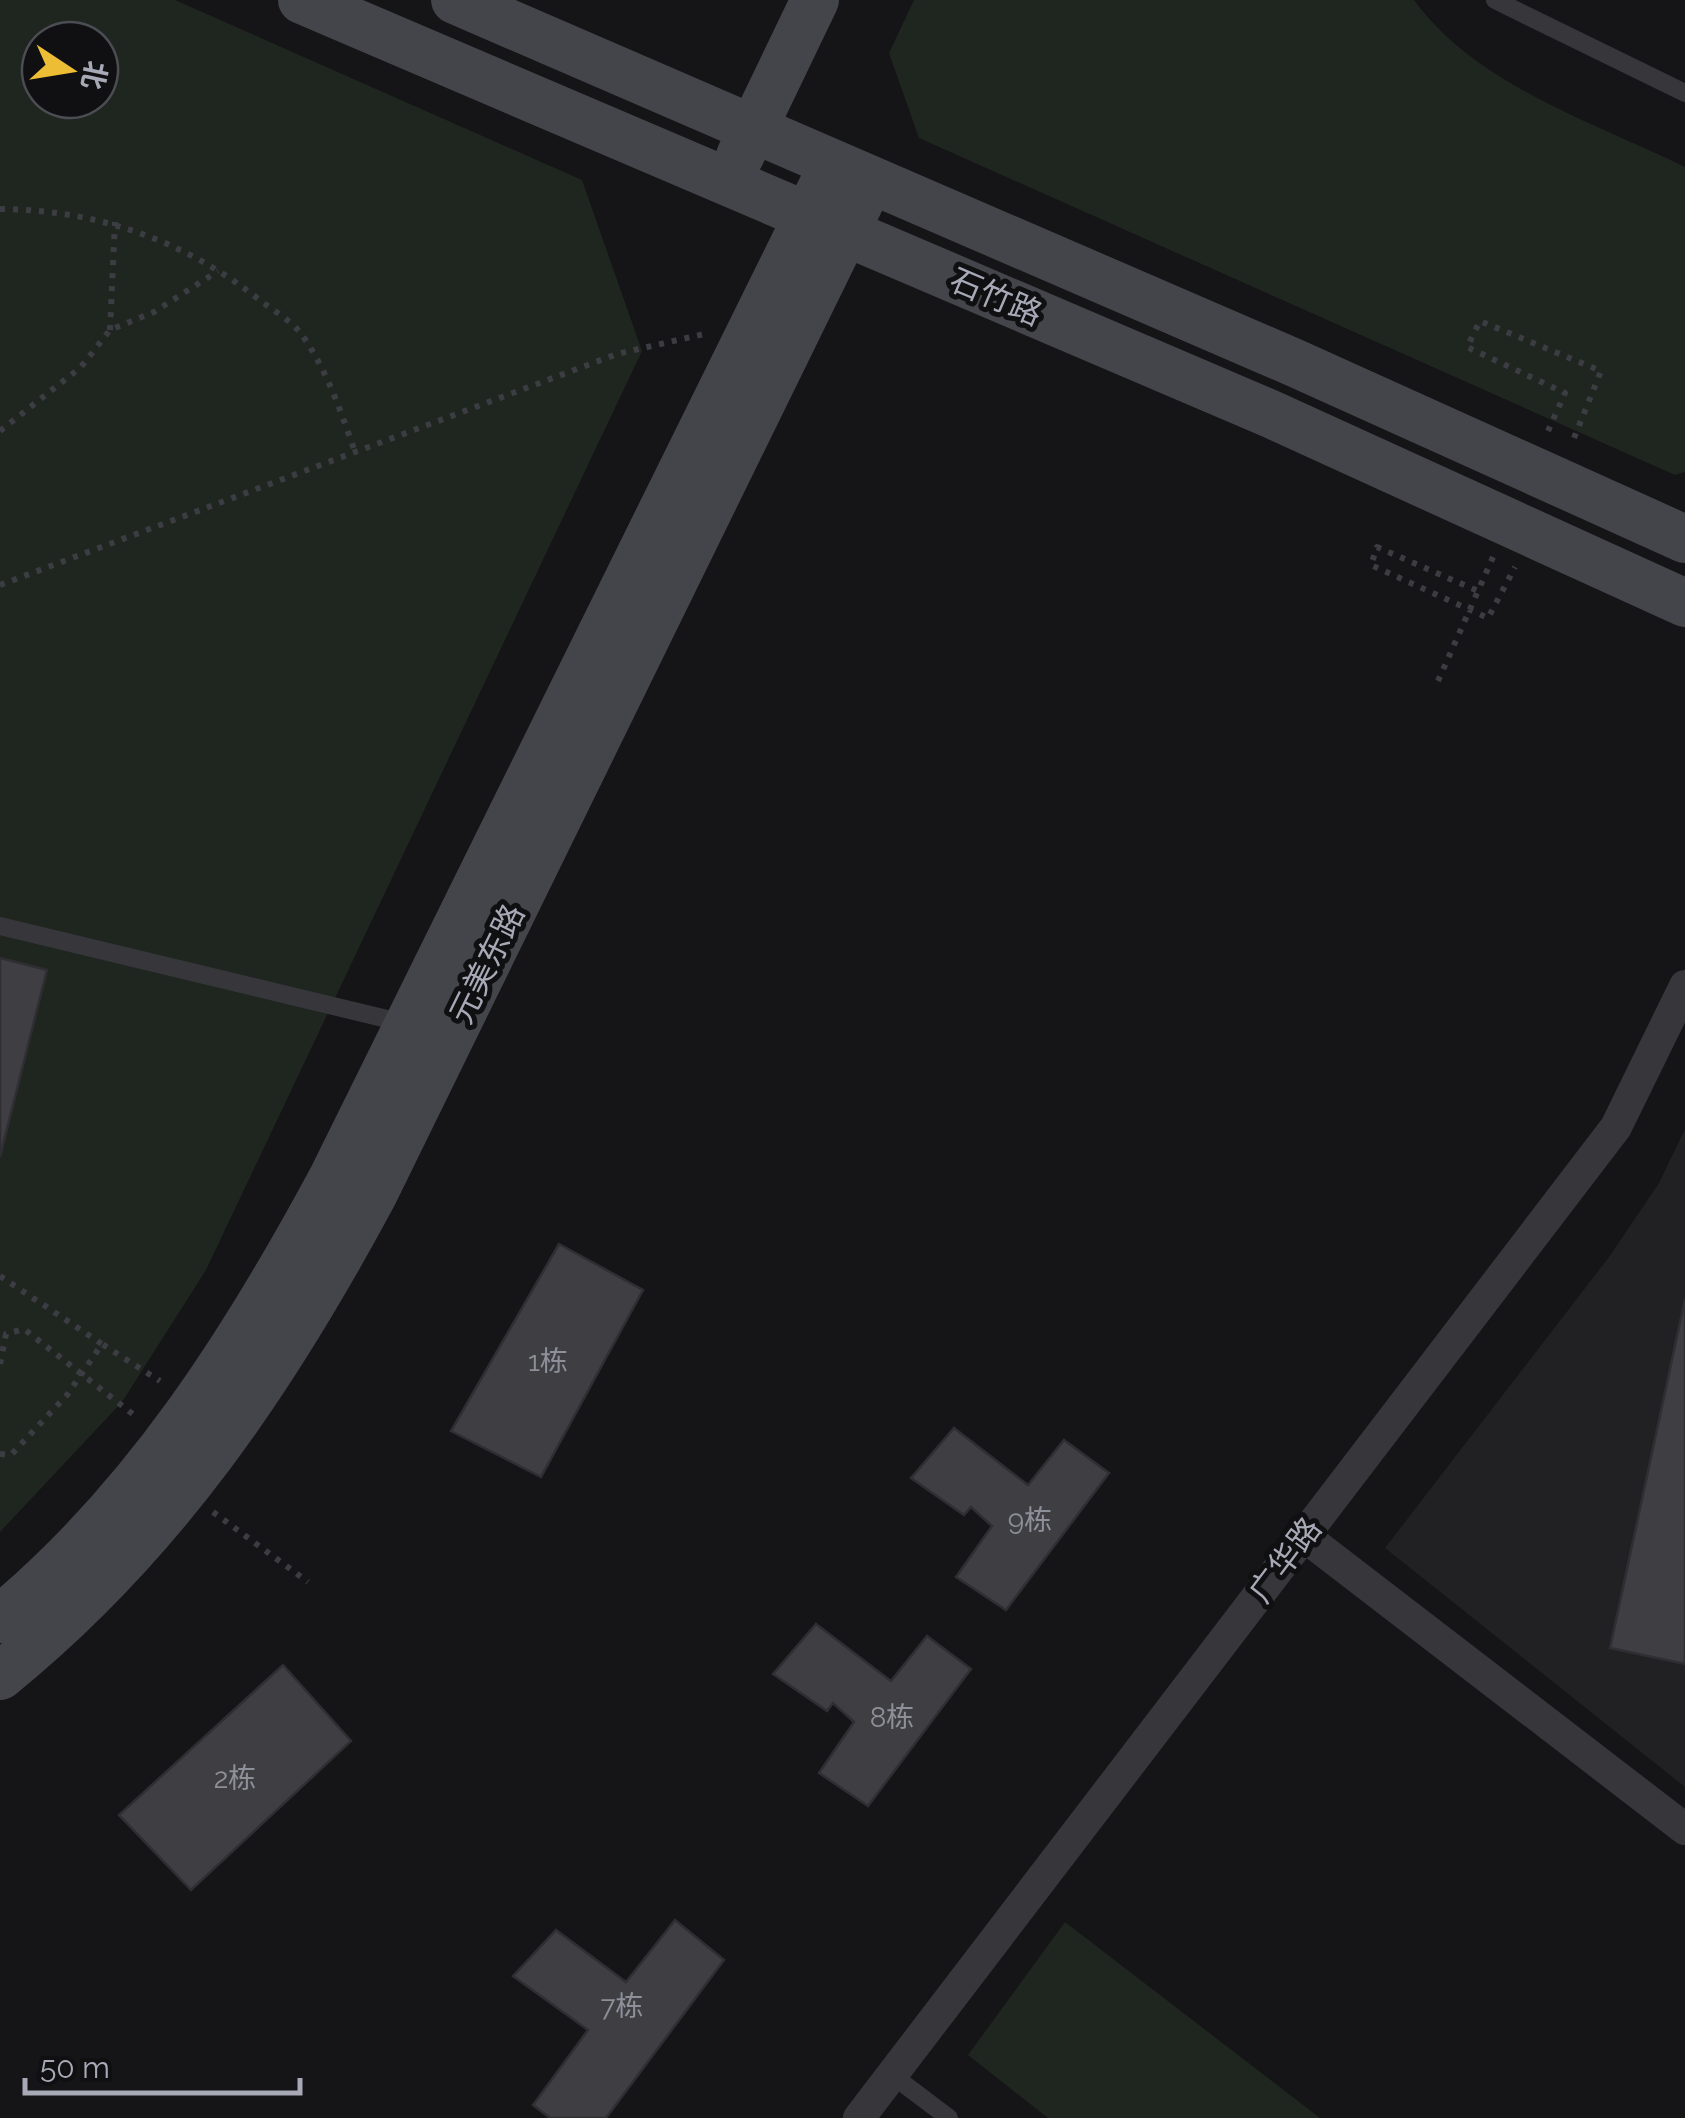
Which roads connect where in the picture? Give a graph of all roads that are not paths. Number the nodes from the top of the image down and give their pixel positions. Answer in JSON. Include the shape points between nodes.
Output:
{"nodes":[{"id":1,"x":302,"y":0,"type":"edge"},
{"id":2,"x":455,"y":0,"type":"edge"},
{"id":3,"x":816,"y":0,"type":"edge"},
{"id":4,"x":1495,"y":0,"type":"edge"},
{"id":5,"x":1685,"y":93,"type":"edge"},
{"id":6,"x":752,"y":130,"type":"junction"},
{"id":7,"x":852,"y":173,"type":"junction"},
{"id":8,"x":728,"y":182,"type":"junction"},
{"id":9,"x":829,"y":226,"type":"junction"},
{"id":10,"x":1685,"y":539,"type":"edge"},
{"id":11,"x":1685,"y":602,"type":"edge"},
{"id":12,"x":0,"y":926,"type":"edge"},
{"id":13,"x":1685,"y":986,"type":"edge"},
{"id":14,"x":408,"y":1024,"type":"junction"},
{"id":15,"x":1304,"y":1536,"type":"junction"},
{"id":16,"x":0,"y":1619,"type":"edge"},
{"id":17,"x":0,"y":1676,"type":"edge"},
{"id":18,"x":1685,"y":1829,"type":"edge"},
{"id":19,"x":892,"y":2075,"type":"junction"},
{"id":20,"x":859,"y":2118,"type":"edge"},
{"id":21,"x":949,"y":2118,"type":"edge"}],
"edges":[{"from":1,"to":8,"type":"street","name":"石竹路"},
{"from":2,"to":6,"type":"street","name":"石竹路"},
{"from":3,"to":6,"type":"street"},
{"from":4,"to":5,"type":"lane"},
{"from":6,"to":7,"type":"street","name":"石竹路"},
{"from":6,"to":8,"type":"street"},
{"from":7,"to":9,"type":"street","name":"元美东路"},
{"from":7,"to":10,"type":"street","name":"石竹路"},
{"from":8,"to":9,"type":"street","name":"石竹路"},
{"from":9,"to":11,"type":"street","name":"石竹路"},
{"from":9,"to":14,"type":"street","name":"元美东路","via":[[759,321]]},
{"from":9,"to":17,"type":"street","name":"元美东路","via":[[373,1195],[312,1308],[194,1482]]},
{"from":12,"to":14,"type":"lane"},
{"from":13,"to":15,"type":"street","name":"广华路","via":[[1616,1127]]},
{"from":14,"to":16,"type":"street","name":"元美东路","via":[[274,1286],[196,1403],[87,1534]]},
{"from":15,"to":18,"type":"street"},
{"from":15,"to":19,"type":"street","name":"广华路"},
{"from":19,"to":20,"type":"street","name":"广华路"},
{"from":19,"to":21,"type":"lane"}]}
